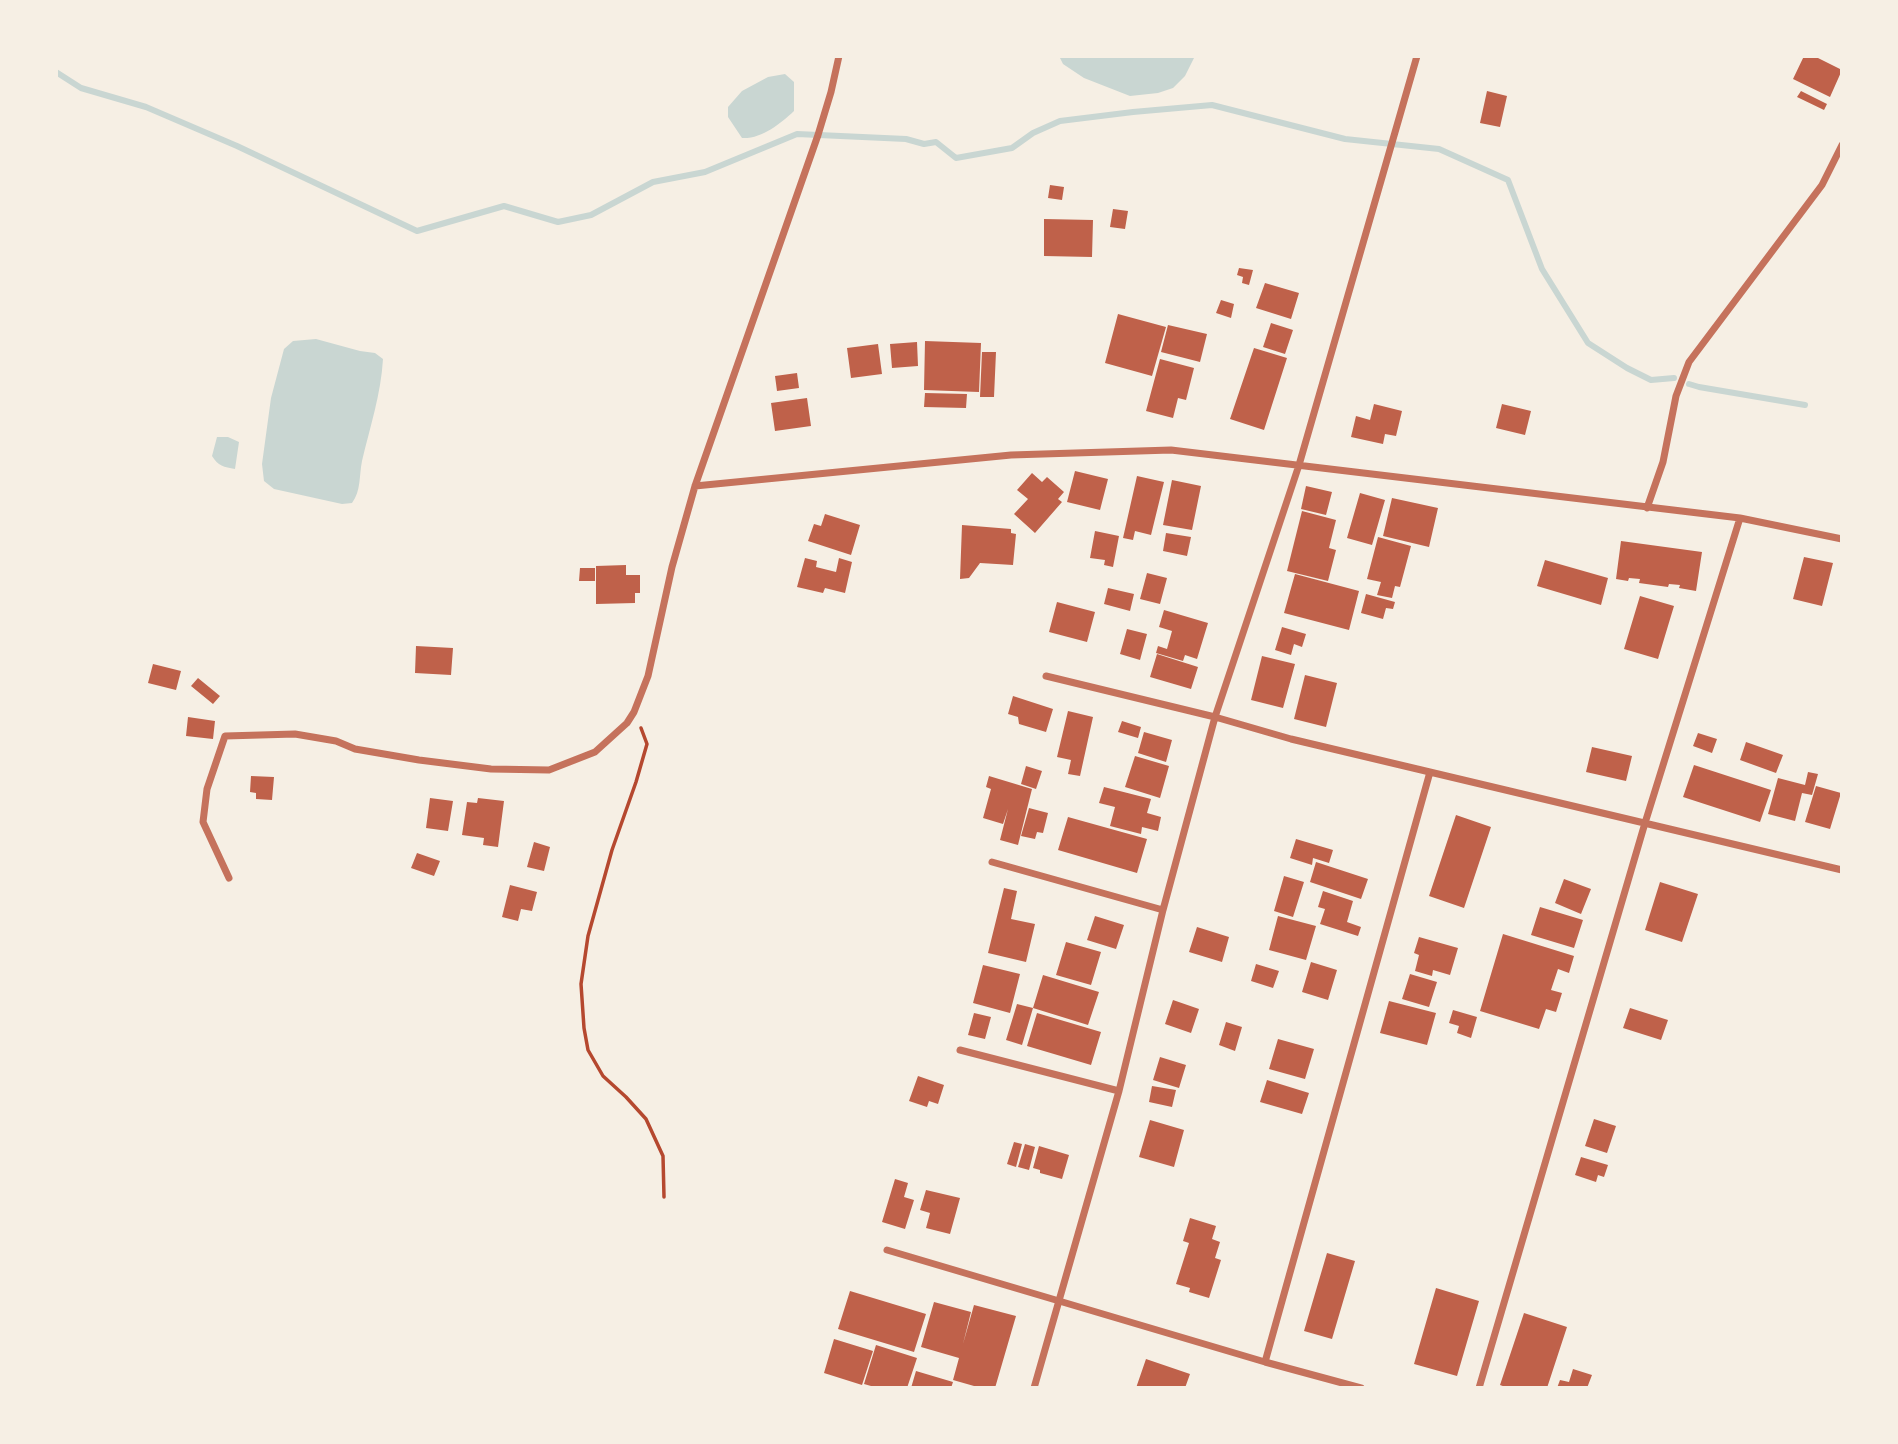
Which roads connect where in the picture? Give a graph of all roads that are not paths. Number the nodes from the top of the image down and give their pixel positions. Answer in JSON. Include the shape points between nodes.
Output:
{"nodes":[{"id":1,"x":839,"y":56,"type":"edge"},
{"id":2,"x":1417,"y":56,"type":"edge"},
{"id":3,"x":1842,"y":145,"type":"edge"},
{"id":4,"x":1299,"y":465,"type":"junction"},
{"id":5,"x":695,"y":486,"type":"junction"},
{"id":6,"x":1647,"y":508,"type":"junction"},
{"id":7,"x":1740,"y":518,"type":"junction"},
{"id":8,"x":1842,"y":539,"type":"edge"},
{"id":9,"x":1046,"y":676,"type":"dead end"},
{"id":10,"x":1215,"y":717,"type":"junction"},
{"id":11,"x":1430,"y":772,"type":"junction"},
{"id":12,"x":1645,"y":823,"type":"junction"},
{"id":13,"x":992,"y":862,"type":"dead end"},
{"id":14,"x":1842,"y":870,"type":"edge"},
{"id":15,"x":229,"y":878,"type":"dead end"},
{"id":16,"x":1163,"y":909,"type":"junction"},
{"id":17,"x":960,"y":1050,"type":"dead end"},
{"id":18,"x":1119,"y":1091,"type":"junction"},
{"id":19,"x":887,"y":1250,"type":"dead end"},
{"id":20,"x":1059,"y":1302,"type":"junction"},
{"id":21,"x":1265,"y":1362,"type":"junction"},
{"id":22,"x":1034,"y":1388,"type":"edge"},
{"id":23,"x":1362,"y":1388,"type":"edge"},
{"id":24,"x":1479,"y":1388,"type":"edge"}],
"edges":[{"from":1,"to":5,"type":"street","via":[[818,135]]},
{"from":2,"to":4,"type":"street"},
{"from":3,"to":6,"type":"street","via":[[1822,185],[1689,362]]},
{"from":4,"to":5,"type":"street","via":[[1171,450],[1011,455]]},
{"from":4,"to":6,"type":"street"},
{"from":4,"to":10,"type":"street"},
{"from":5,"to":15,"type":"street","via":[[648,676],[627,723],[595,752],[548,770],[491,769],[355,749],[295,734],[225,736],[207,789],[203,822]]},
{"from":6,"to":7,"type":"street"},
{"from":7,"to":8,"type":"street"},
{"from":7,"to":12,"type":"street"},
{"from":9,"to":10,"type":"street"},
{"from":10,"to":11,"type":"street"},
{"from":10,"to":16,"type":"street"},
{"from":11,"to":12,"type":"street"},
{"from":11,"to":21,"type":"street"},
{"from":12,"to":14,"type":"street"},
{"from":12,"to":24,"type":"street"},
{"from":13,"to":16,"type":"street"},
{"from":16,"to":18,"type":"street"},
{"from":17,"to":18,"type":"street"},
{"from":18,"to":20,"type":"street"},
{"from":19,"to":20,"type":"street"},
{"from":20,"to":21,"type":"street"},
{"from":20,"to":22,"type":"street"},
{"from":21,"to":23,"type":"street"}]}
